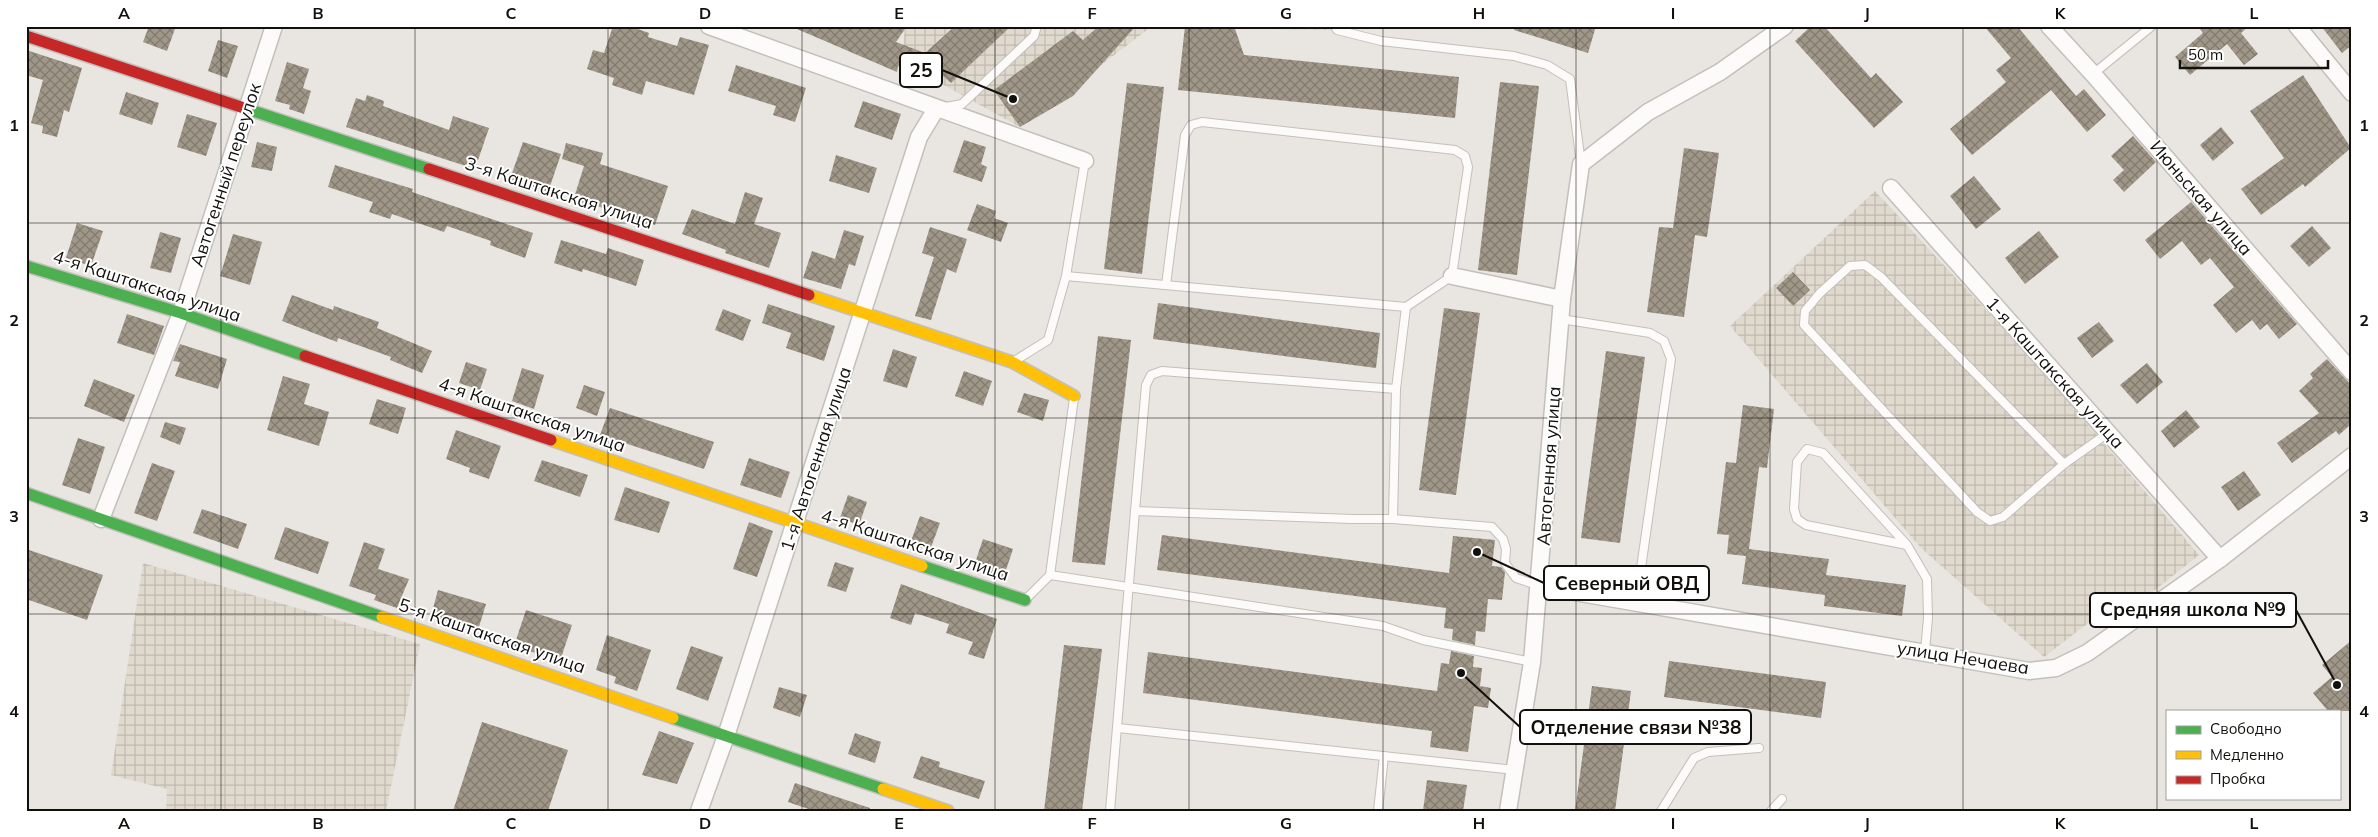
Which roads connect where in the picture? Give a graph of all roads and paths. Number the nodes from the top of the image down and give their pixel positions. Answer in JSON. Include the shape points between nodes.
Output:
{"nodes":[{"id":1,"x":274,"y":26,"type":"edge"},
{"id":2,"x":709,"y":26,"type":"edge"},
{"id":3,"x":1038,"y":26,"type":"edge"},
{"id":4,"x":1336,"y":26,"type":"edge"},
{"id":5,"x":1785,"y":26,"type":"edge"},
{"id":6,"x":2050,"y":26,"type":"edge"},
{"id":7,"x":2152,"y":26,"type":"edge"},
{"id":8,"x":2297,"y":26,"type":"edge"},
{"id":9,"x":26,"y":36,"type":"edge"},
{"id":10,"x":2093,"y":74,"type":"junction"},
{"id":11,"x":2352,"y":93,"type":"edge"},
{"id":12,"x":247,"y":108,"type":"junction"},
{"id":13,"x":936,"y":109,"type":"junction"},
{"id":14,"x":1085,"y":161,"type":"joint"},
{"id":15,"x":1581,"y":164,"type":"junction"},
{"id":16,"x":1891,"y":188,"type":"dead end"},
{"id":17,"x":26,"y":266,"type":"edge"},
{"id":18,"x":1066,"y":276,"type":"junction"},
{"id":19,"x":1452,"y":276,"type":"junction"},
{"id":20,"x":1166,"y":284,"type":"junction"},
{"id":21,"x":1562,"y":299,"type":"junction"},
{"id":22,"x":1406,"y":307,"type":"junction"},
{"id":23,"x":864,"y":312,"type":"junction"},
{"id":24,"x":181,"y":313,"type":"junction"},
{"id":25,"x":1561,"y":319,"type":"junction"},
{"id":26,"x":1012,"y":362,"type":"junction"},
{"id":27,"x":2352,"y":372,"type":"edge"},
{"id":28,"x":1396,"y":388,"type":"junction"},
{"id":29,"x":1074,"y":396,"type":"joint"},
{"id":30,"x":2108,"y":432,"type":"junction"},
{"id":31,"x":2352,"y":456,"type":"edge"},
{"id":32,"x":2064,"y":464,"type":"junction"},
{"id":33,"x":26,"y":493,"type":"edge"},
{"id":34,"x":1135,"y":511,"type":"junction"},
{"id":35,"x":101,"y":519,"type":"junction"},
{"id":36,"x":1393,"y":519,"type":"junction"},
{"id":37,"x":794,"y":524,"type":"junction"},
{"id":38,"x":1907,"y":545,"type":"junction"},
{"id":39,"x":2220,"y":559,"type":"junction"},
{"id":40,"x":1050,"y":575,"type":"junction"},
{"id":41,"x":1540,"y":586,"type":"junction"},
{"id":42,"x":1128,"y":587,"type":"junction"},
{"id":43,"x":1025,"y":600,"type":"joint"},
{"id":44,"x":1636,"y":603,"type":"junction"},
{"id":45,"x":1925,"y":651,"type":"junction"},
{"id":46,"x":1532,"y":662,"type":"junction"},
{"id":47,"x":1118,"y":728,"type":"junction"},
{"id":48,"x":726,"y":736,"type":"junction"},
{"id":49,"x":1759,"y":748,"type":"dead end"},
{"id":50,"x":1384,"y":756,"type":"junction"},
{"id":51,"x":1514,"y":770,"type":"junction"},
{"id":52,"x":1782,"y":799,"type":"dead end"},
{"id":53,"x":699,"y":811,"type":"edge"},
{"id":54,"x":948,"y":811,"type":"edge"},
{"id":55,"x":1110,"y":811,"type":"edge"},
{"id":56,"x":1378,"y":811,"type":"edge"},
{"id":57,"x":1508,"y":811,"type":"edge"},
{"id":58,"x":1661,"y":811,"type":"edge"},
{"id":59,"x":1771,"y":811,"type":"edge"}],
"edges":[{"from":1,"to":12,"type":"street","name":"Автогенный переулок"},
{"from":2,"to":13,"type":"street"},
{"from":3,"to":13,"type":"lane","via":[[1034,36],[962,104]]},
{"from":4,"to":15,"type":"lane","via":[[1337,30],[1381,40],[1514,56],[1547,65],[1570,79]]},
{"from":5,"to":15,"type":"street","via":[[1720,72],[1648,112]]},
{"from":6,"to":10,"type":"street","name":"Июньская улица"},
{"from":7,"to":10,"type":"lane"},
{"from":8,"to":11,"type":"street"},
{"from":9,"to":12,"type":"street","name":"3-я Каштакская улица"},
{"from":10,"to":27,"type":"street","name":"Июньская улица"},
{"from":12,"to":23,"type":"street","name":"3-я Каштакская улица"},
{"from":12,"to":24,"type":"street","name":"Автогенный переулок"},
{"from":13,"to":14,"type":"street"},
{"from":13,"to":23,"type":"street","name":"1-я Автогенная улица","via":[[919,137]]},
{"from":14,"to":18,"type":"lane"},
{"from":15,"to":21,"type":"street","name":"Автогенная улица"},
{"from":16,"to":30,"type":"street","name":"1-я Каштакская улица"},
{"from":17,"to":24,"type":"street","name":"4-я Каштакская улица"},
{"from":18,"to":20,"type":"lane"},
{"from":18,"to":26,"type":"lane","via":[[1048,340]]},
{"from":19,"to":20,"type":"lane","via":[[1468,167],[1465,156],[1455,150],[1202,122],[1191,126],[1185,135]]},
{"from":19,"to":21,"type":"street"},
{"from":19,"to":22,"type":"lane"},
{"from":20,"to":22,"type":"lane"},
{"from":21,"to":25,"type":"street","name":"Автогенная улица"},
{"from":22,"to":28,"type":"lane"},
{"from":23,"to":26,"type":"street","name":"3-я Каштакская улица"},
{"from":23,"to":37,"type":"street","name":"1-я Автогенная улица"},
{"from":24,"to":35,"type":"street","name":"Автогенный переулок"},
{"from":24,"to":37,"type":"street","name":"4-я Каштакская улица"},
{"from":25,"to":41,"type":"street","name":"Автогенная улица"},
{"from":25,"to":44,"type":"lane","via":[[1650,332],[1664,342],[1671,359]]},
{"from":26,"to":29,"type":"street","name":"3-я Каштакская улица"},
{"from":28,"to":34,"type":"lane","via":[[1162,371],[1151,375],[1146,385]]},
{"from":28,"to":36,"type":"lane"},
{"from":29,"to":40,"type":"lane"},
{"from":30,"to":32,"type":"lane"},
{"from":30,"to":39,"type":"street","name":"1-я Каштакская улица"},
{"from":31,"to":39,"type":"street","name":"улица Нечаева"},
{"from":32,"to":32,"type":"lane","via":[[2004,517],[1990,521],[1977,512],[1804,325],[1805,312],[1820,293],[1850,266],[1865,264]]},
{"from":33,"to":35,"type":"street","name":"5-я Каштакская улица"},
{"from":34,"to":36,"type":"lane"},
{"from":34,"to":42,"type":"lane"},
{"from":35,"to":48,"type":"street","name":"5-я Каштакская улица"},
{"from":36,"to":41,"type":"lane","via":[[1492,527],[1503,539],[1505,563],[1516,578]]},
{"from":37,"to":43,"type":"street","name":"4-я Каштакская улица"},
{"from":37,"to":48,"type":"street","name":"1-я Автогенная улица"},
{"from":38,"to":38,"type":"lane","via":[[1806,525],[1797,519],[1794,509],[1797,462],[1807,449],[1823,453]]},
{"from":38,"to":45,"type":"lane","via":[[1927,579]]},
{"from":39,"to":45,"type":"street","name":"улица Нечаева","via":[[2086,653],[2056,668],[2029,671]]},
{"from":40,"to":42,"type":"lane"},
{"from":40,"to":43,"type":"lane"},
{"from":41,"to":44,"type":"street","name":"улица Нечаева"},
{"from":41,"to":46,"type":"street","name":"Автогенная улица"},
{"from":42,"to":46,"type":"lane","via":[[1383,626],[1423,640]]},
{"from":42,"to":47,"type":"lane"},
{"from":44,"to":45,"type":"street","name":"улица Нечаева"},
{"from":46,"to":51,"type":"street","name":"Автогенная улица"},
{"from":47,"to":50,"type":"lane"},
{"from":47,"to":55,"type":"lane"},
{"from":48,"to":53,"type":"street","name":"1-я Автогенная улица"},
{"from":48,"to":54,"type":"street","name":"5-я Каштакская улица"},
{"from":49,"to":58,"type":"lane","via":[[1708,752],[1694,758]]},
{"from":50,"to":51,"type":"lane"},
{"from":50,"to":56,"type":"lane"},
{"from":51,"to":57,"type":"street","name":"Автогенная улица"},
{"from":52,"to":59,"type":"lane"}]}
